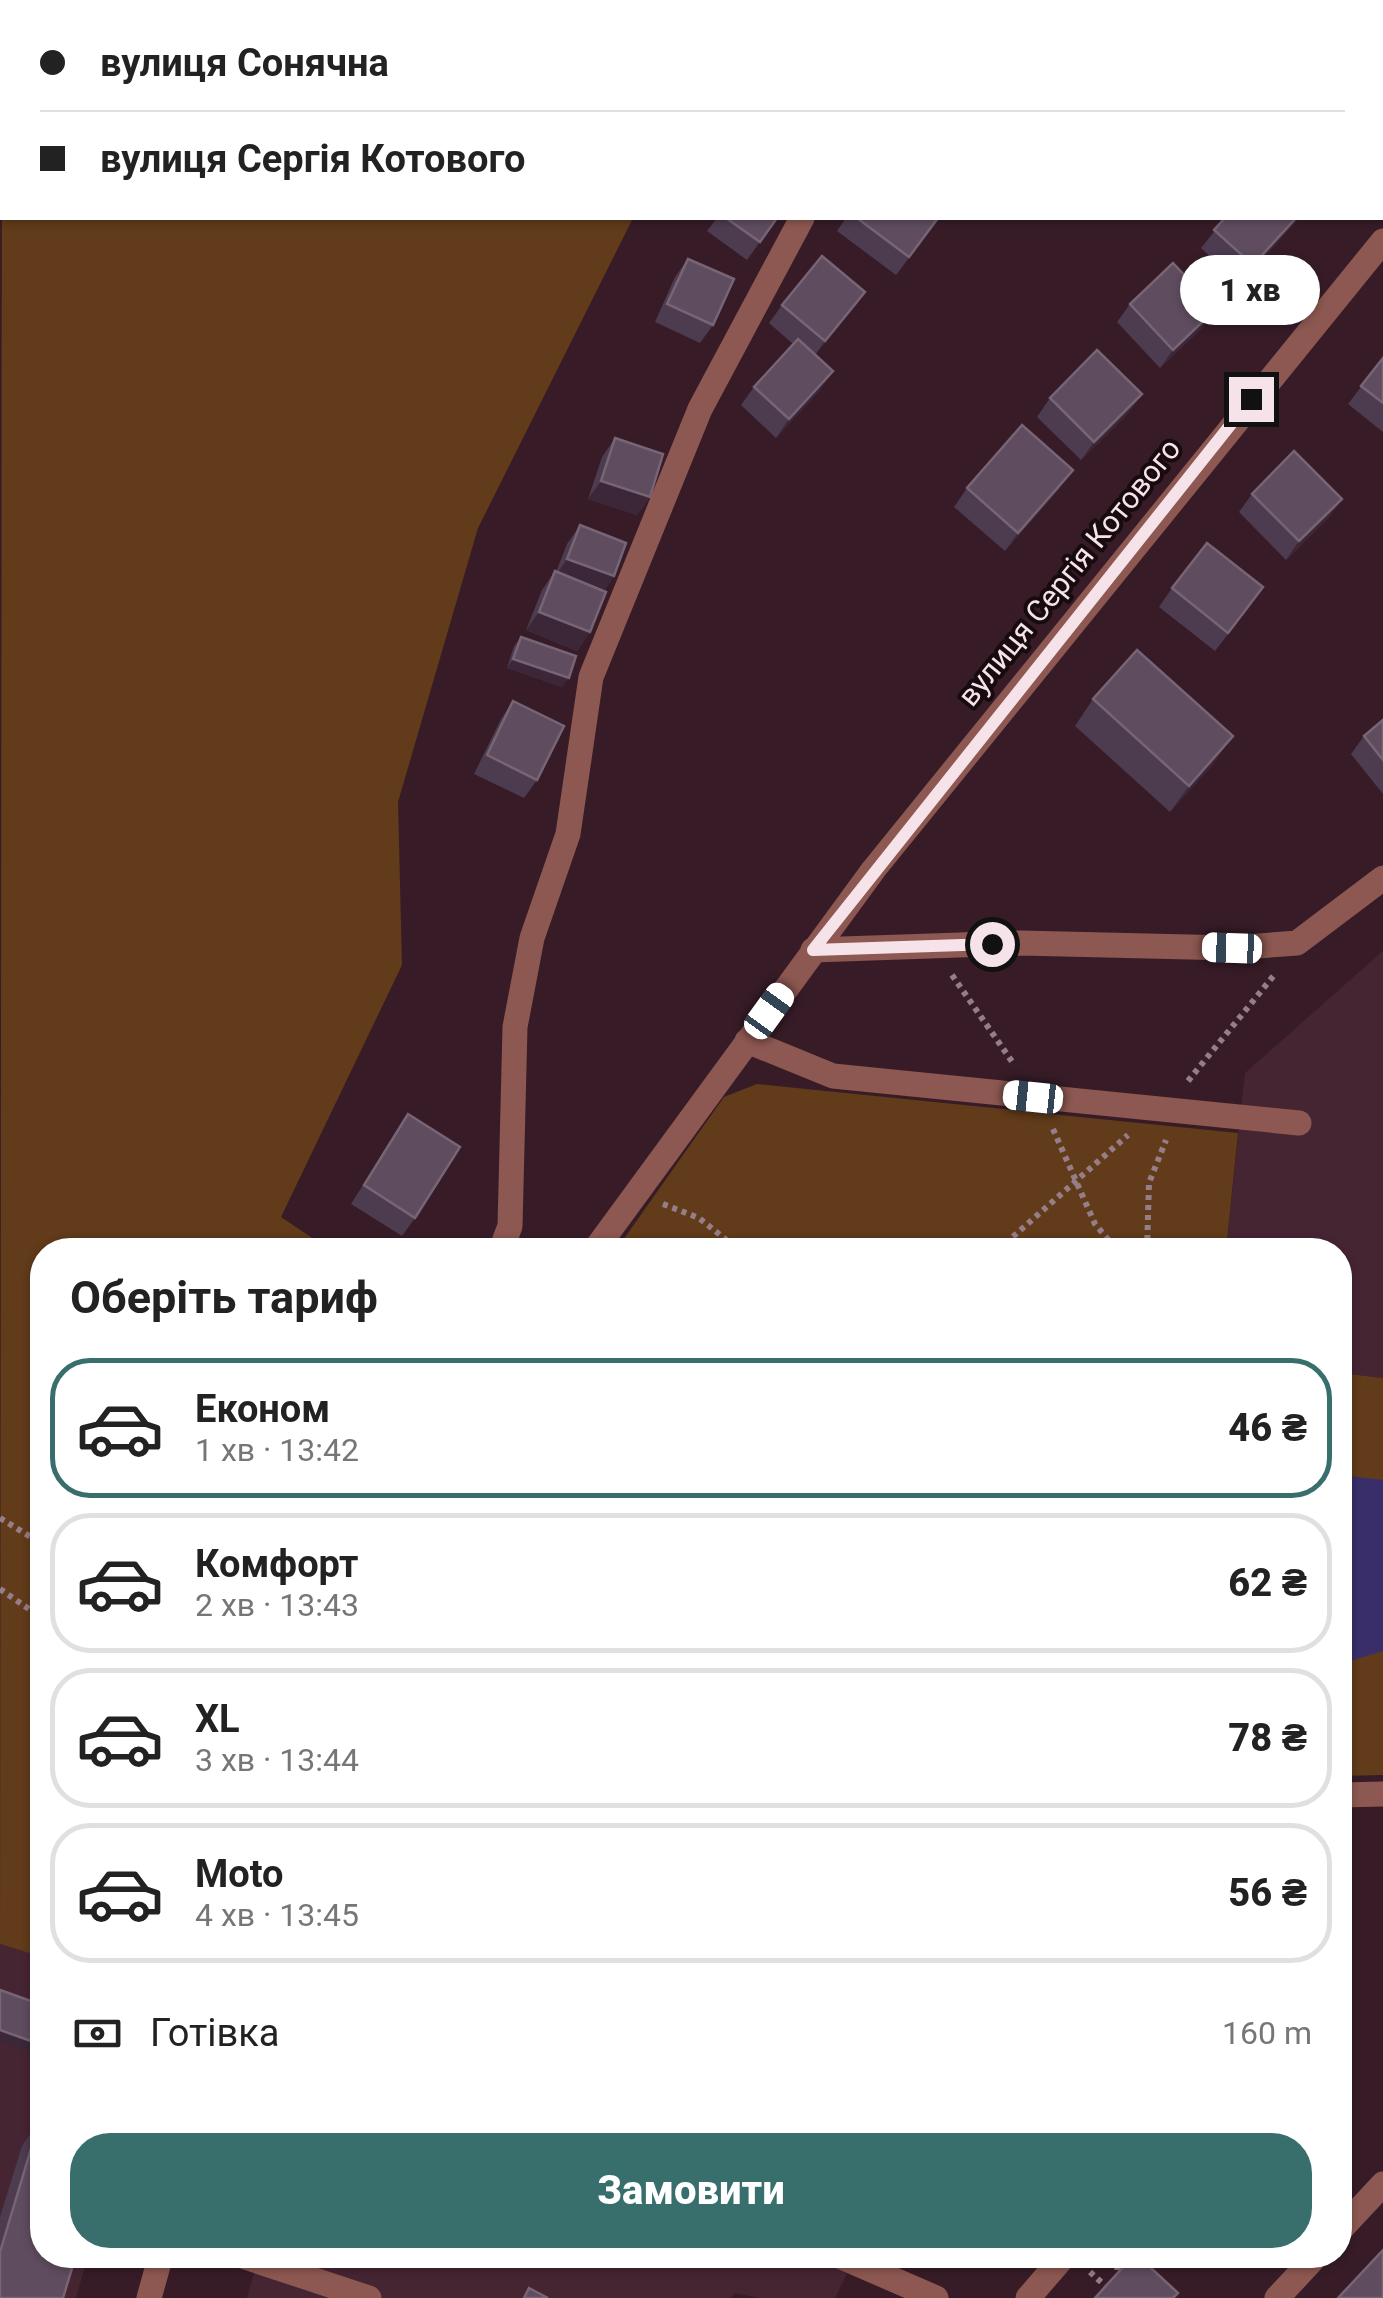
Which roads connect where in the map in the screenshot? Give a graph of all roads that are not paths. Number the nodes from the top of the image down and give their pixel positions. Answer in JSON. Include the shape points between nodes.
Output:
{"nodes":[{"id":1,"x":801,"y":220,"type":"edge"},
{"id":2,"x":1383,"y":240,"type":"edge"},
{"id":3,"x":1383,"y":878,"type":"edge"},
{"id":4,"x":813,"y":950,"type":"junction"},
{"id":5,"x":747,"y":1041,"type":"junction"},
{"id":6,"x":1299,"y":1123,"type":"dead end"},
{"id":7,"x":506,"y":1238,"type":"edge"},
{"id":8,"x":603,"y":1238,"type":"edge"},
{"id":9,"x":1383,"y":1794,"type":"edge"},
{"id":10,"x":1352,"y":1795,"type":"edge"},
{"id":11,"x":1383,"y":2184,"type":"edge"},
{"id":12,"x":1352,"y":2217,"type":"edge"},
{"id":13,"x":158,"y":2268,"type":"edge"},
{"id":14,"x":279,"y":2268,"type":"edge"},
{"id":15,"x":867,"y":2268,"type":"edge"},
{"id":16,"x":1064,"y":2268,"type":"edge"},
{"id":17,"x":1305,"y":2268,"type":"edge"},
{"id":18,"x":150,"y":2298,"type":"edge"},
{"id":19,"x":370,"y":2298,"type":"edge"},
{"id":20,"x":936,"y":2298,"type":"edge"},
{"id":21,"x":1028,"y":2298,"type":"edge"},
{"id":22,"x":1277,"y":2298,"type":"edge"}],
"edges":[{"from":1,"to":7,"type":"street","via":[[700,409],[590,677],[568,834],[532,938],[516,1027]]},
{"from":2,"to":4,"type":"street","name":"вулиця Сергія Котового","via":[[1031,670]]},
{"from":3,"to":4,"type":"street","via":[[1298,943]]},
{"from":4,"to":5,"type":"street","name":"вулиця Сергія Котового"},
{"from":5,"to":6,"type":"street","via":[[834,1076]]},
{"from":5,"to":8,"type":"street","name":"вулиця Сергія Котового"},
{"from":9,"to":10,"type":"street"},
{"from":11,"to":12,"type":"street"},
{"from":13,"to":18,"type":"street"},
{"from":14,"to":19,"type":"street"},
{"from":15,"to":20,"type":"street"},
{"from":16,"to":21,"type":"street"},
{"from":17,"to":22,"type":"street"}]}
